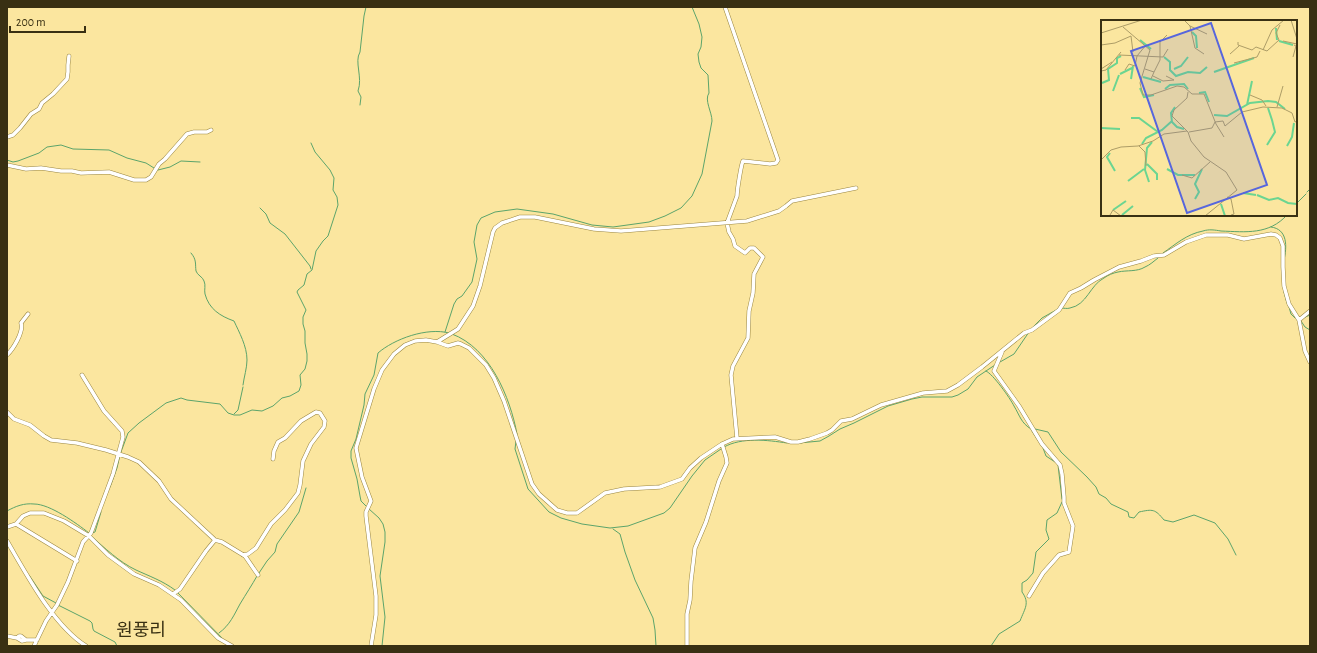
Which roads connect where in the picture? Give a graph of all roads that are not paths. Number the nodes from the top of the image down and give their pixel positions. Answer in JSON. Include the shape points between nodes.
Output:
{"nodes":[{"id":1,"x":725,"y":7,"type":"edge"},
{"id":2,"x":69,"y":56,"type":"dead end"},
{"id":3,"x":211,"y":130,"type":"dead end"},
{"id":4,"x":7,"y":137,"type":"edge"},
{"id":5,"x":7,"y":165,"type":"edge"},
{"id":6,"x":856,"y":188,"type":"dead end"},
{"id":7,"x":727,"y":223,"type":"junction"},
{"id":8,"x":1310,"y":311,"type":"edge"},
{"id":9,"x":28,"y":314,"type":"dead end"},
{"id":10,"x":1299,"y":320,"type":"junction"},
{"id":11,"x":437,"y":342,"type":"junction"},
{"id":12,"x":1002,"y":351,"type":"junction"},
{"id":13,"x":7,"y":355,"type":"edge"},
{"id":14,"x":1310,"y":362,"type":"edge"},
{"id":15,"x":82,"y":376,"type":"dead end"},
{"id":16,"x":7,"y":412,"type":"edge"},
{"id":17,"x":737,"y":438,"type":"junction"},
{"id":18,"x":722,"y":444,"type":"junction"},
{"id":19,"x":117,"y":454,"type":"junction"},
{"id":20,"x":273,"y":459,"type":"dead end"},
{"id":21,"x":16,"y":524,"type":"junction"},
{"id":22,"x":7,"y":527,"type":"edge"},
{"id":23,"x":90,"y":534,"type":"junction"},
{"id":24,"x":215,"y":540,"type":"junction"},
{"id":25,"x":7,"y":541,"type":"edge"},
{"id":26,"x":243,"y":555,"type":"junction"},
{"id":27,"x":77,"y":561,"type":"junction"},
{"id":28,"x":258,"y":575,"type":"dead end"},
{"id":29,"x":173,"y":594,"type":"junction"},
{"id":30,"x":1029,"y":596,"type":"dead end"},
{"id":31,"x":52,"y":612,"type":"junction"},
{"id":32,"x":7,"y":636,"type":"edge"},
{"id":33,"x":37,"y":640,"type":"junction"},
{"id":34,"x":34,"y":646,"type":"edge"},
{"id":35,"x":86,"y":646,"type":"edge"},
{"id":36,"x":232,"y":646,"type":"edge"},
{"id":37,"x":372,"y":646,"type":"edge"},
{"id":38,"x":688,"y":646,"type":"edge"}],
"edges":[{"from":1,"to":7,"type":"street","via":[[778,160],[770,164],[743,161],[737,196]]},
{"from":2,"to":4,"type":"street","via":[[66,79],[13,135]]},
{"from":3,"to":5,"type":"street","via":[[187,134],[146,180],[134,180],[109,172],[81,173],[72,170],[26,169]]},
{"from":6,"to":7,"type":"street","via":[[792,201],[774,213],[750,221]]},
{"from":7,"to":11,"type":"street","via":[[621,231],[594,229],[535,217],[512,219],[502,223],[493,232],[477,296],[466,318],[455,332]]},
{"from":7,"to":17,"type":"street","via":[[735,246],[745,253],[754,248],[763,257],[754,274],[748,338],[731,375]]},
{"from":8,"to":10,"type":"street"},
{"from":9,"to":13,"type":"street"},
{"from":10,"to":12,"type":"street","via":[[1289,304],[1284,286],[1283,246],[1280,238],[1271,234],[1244,239],[1228,235],[1206,235],[1186,242],[1164,255],[1156,255],[1119,267],[1070,293],[1059,310]]},
{"from":10,"to":14,"type":"street","via":[[1305,351]]},
{"from":11,"to":18,"type":"street","via":[[448,346],[458,343],[465,346],[486,365],[504,401],[532,484],[548,504],[561,512],[577,513],[605,493],[660,487],[682,479],[690,468]]},
{"from":11,"to":37,"type":"street","via":[[410,342],[389,360],[374,389],[356,448],[362,477],[371,501],[366,516],[376,596]]},
{"from":12,"to":17,"type":"street","via":[[950,389],[923,393],[882,405],[852,419],[841,421],[832,430],[815,438],[798,442],[775,438]]},
{"from":12,"to":30,"type":"street","via":[[994,371],[1042,444],[1060,465],[1064,503],[1073,526],[1069,552],[1059,555],[1043,573]]},
{"from":15,"to":19,"type":"street","via":[[104,411],[122,431],[123,437]]},
{"from":16,"to":19,"type":"street","via":[[14,419],[30,425],[51,440],[77,443]]},
{"from":17,"to":18,"type":"street"},
{"from":18,"to":38,"type":"street","via":[[727,463],[696,548],[686,619]]},
{"from":19,"to":23,"type":"street","via":[[113,474]]},
{"from":19,"to":24,"type":"street","via":[[139,462],[159,481],[171,499]]},
{"from":20,"to":26,"type":"street","via":[[278,442],[301,421],[316,412],[320,413],[325,421],[324,427],[311,444],[303,461],[298,493],[271,524],[256,548]]},
{"from":21,"to":22,"type":"street"},
{"from":21,"to":23,"type":"street","via":[[26,514],[44,513]]},
{"from":21,"to":27,"type":"street"},
{"from":23,"to":27,"type":"street","via":[[83,542]]},
{"from":23,"to":29,"type":"street","via":[[108,555],[134,574]]},
{"from":24,"to":26,"type":"street"},
{"from":24,"to":29,"type":"street","via":[[180,589]]},
{"from":25,"to":31,"type":"street"},
{"from":26,"to":28,"type":"street"},
{"from":27,"to":31,"type":"street"},
{"from":29,"to":36,"type":"street","via":[[218,638]]},
{"from":31,"to":33,"type":"street"},
{"from":31,"to":35,"type":"street","via":[[71,634]]},
{"from":32,"to":33,"type":"street","via":[[22,641]]},
{"from":33,"to":34,"type":"street"}]}
